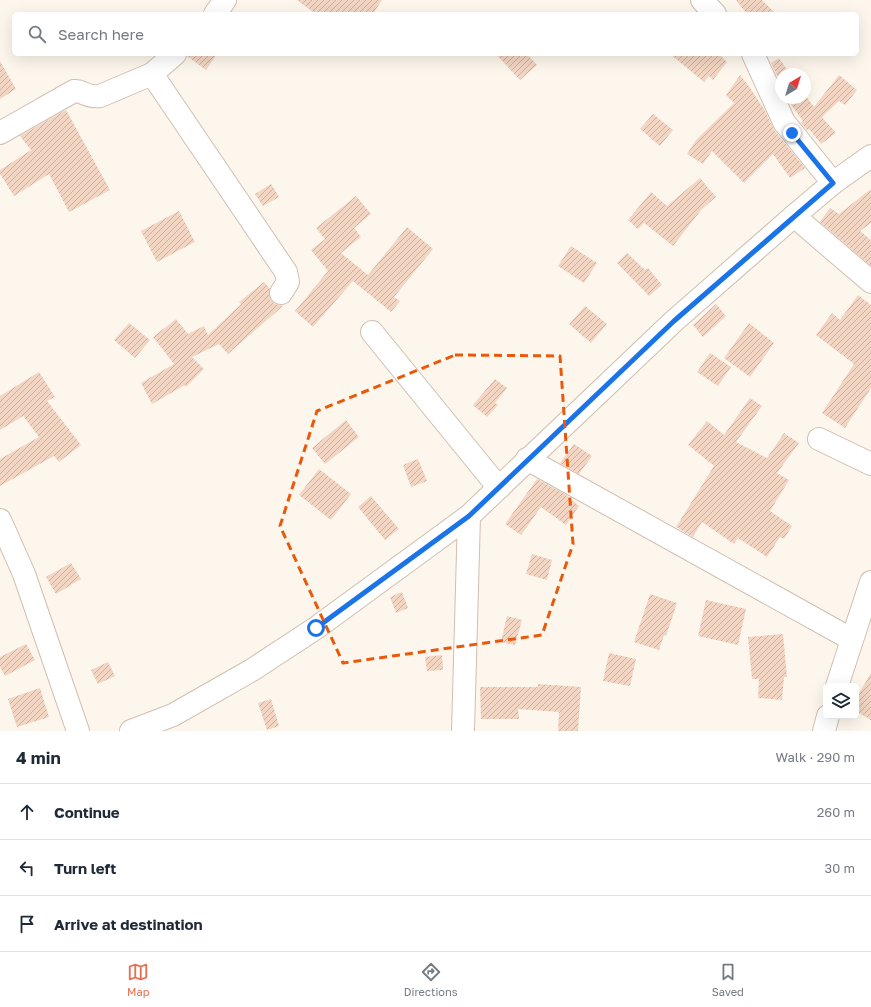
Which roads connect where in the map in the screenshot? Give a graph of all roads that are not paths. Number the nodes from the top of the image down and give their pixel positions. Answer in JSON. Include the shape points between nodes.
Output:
{"nodes":[{"id":1,"x":225,"y":0,"type":"edge"},
{"id":2,"x":702,"y":0,"type":"edge"},
{"id":3,"x":216,"y":12,"type":"edge"},
{"id":4,"x":713,"y":12,"type":"edge"},
{"id":5,"x":173,"y":56,"type":"edge"},
{"id":6,"x":754,"y":56,"type":"edge"},
{"id":7,"x":152,"y":74,"type":"junction"},
{"id":8,"x":0,"y":133,"type":"edge"},
{"id":9,"x":871,"y":156,"type":"edge"},
{"id":10,"x":833,"y":183,"type":"junction"},
{"id":11,"x":794,"y":216,"type":"junction"},
{"id":12,"x":871,"y":282,"type":"edge"},
{"id":13,"x":281,"y":293,"type":"dead end"},
{"id":14,"x":372,"y":332,"type":"dead end"},
{"id":15,"x":820,"y":439,"type":"dead end"},
{"id":16,"x":527,"y":459,"type":"junction"},
{"id":17,"x":871,"y":464,"type":"edge"},
{"id":18,"x":499,"y":488,"type":"junction"},
{"id":19,"x":469,"y":516,"type":"junction"},
{"id":20,"x":0,"y":520,"type":"edge"},
{"id":21,"x":871,"y":582,"type":"edge"},
{"id":22,"x":851,"y":639,"type":"junction"},
{"id":23,"x":838,"y":683,"type":"edge"},
{"id":24,"x":827,"y":719,"type":"edge"},
{"id":25,"x":78,"y":731,"type":"edge"},
{"id":26,"x":131,"y":731,"type":"edge"},
{"id":27,"x":463,"y":731,"type":"edge"},
{"id":28,"x":824,"y":731,"type":"edge"}],
"edges":[{"from":1,"to":3,"type":"street"},
{"from":2,"to":4,"type":"street"},
{"from":5,"to":7,"type":"street"},
{"from":6,"to":10,"type":"street","via":[[784,122]]},
{"from":7,"to":8,"type":"street","via":[[100,96],[91,97],[74,91]]},
{"from":7,"to":13,"type":"street","via":[[286,272],[288,282]]},
{"from":9,"to":10,"type":"street"},
{"from":10,"to":11,"type":"street"},
{"from":11,"to":12,"type":"street"},
{"from":11,"to":16,"type":"street","via":[[674,321]]},
{"from":14,"to":18,"type":"street"},
{"from":15,"to":17,"type":"street"},
{"from":16,"to":18,"type":"street"},
{"from":16,"to":22,"type":"street"},
{"from":18,"to":19,"type":"street"},
{"from":19,"to":26,"type":"street","via":[[316,628],[252,670],[173,715]]},
{"from":19,"to":27,"type":"street"},
{"from":20,"to":25,"type":"street","via":[[24,574]]},
{"from":21,"to":22,"type":"street"},
{"from":22,"to":23,"type":"street"},
{"from":24,"to":28,"type":"street"}]}
